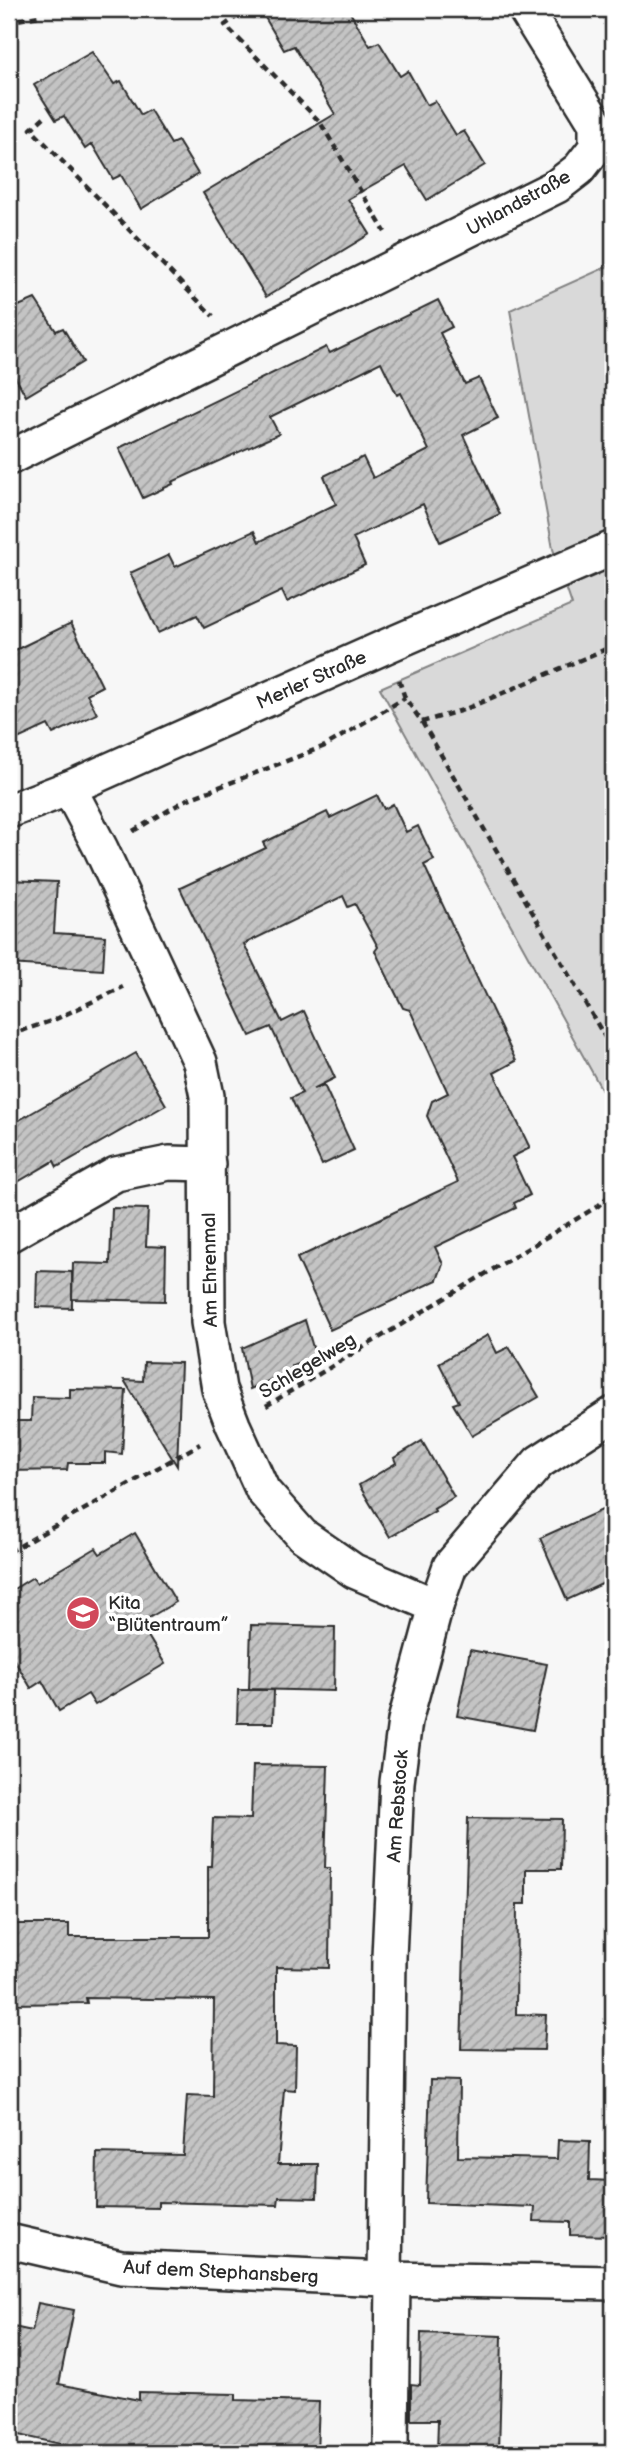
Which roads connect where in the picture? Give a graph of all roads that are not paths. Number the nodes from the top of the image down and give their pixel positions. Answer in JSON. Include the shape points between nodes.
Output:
{"nodes":[{"id":1,"x":525,"y":9,"type":"edge"},
{"id":2,"x":9,"y":458,"type":"edge"},
{"id":3,"x":613,"y":548,"type":"edge"},
{"id":4,"x":69,"y":788,"type":"junction"},
{"id":5,"x":9,"y":811,"type":"edge"},
{"id":6,"x":208,"y":1164,"type":"junction"},
{"id":7,"x":9,"y":1235,"type":"edge"},
{"id":8,"x":613,"y":1414,"type":"edge"},
{"id":9,"x":436,"y":1606,"type":"junction"},
{"id":10,"x":9,"y":2241,"type":"edge"},
{"id":11,"x":389,"y":2279,"type":"junction"},
{"id":12,"x":613,"y":2283,"type":"edge"},
{"id":13,"x":391,"y":2443,"type":"dead end"}],
"edges":[{"from":1,"to":2,"type":"street","name":"Uhlandstraße","via":[[596,124],[596,147],[579,169],[556,186]]},
{"from":3,"to":4,"type":"street","name":"Merler Straße"},
{"from":4,"to":5,"type":"street","name":"Merler Straße"},
{"from":4,"to":6,"type":"street","name":"Am Ehrenmal","via":[[200,1062],[207,1096]]},
{"from":6,"to":7,"type":"street","via":[[169,1163],[116,1174]]},
{"from":6,"to":9,"type":"street","name":"Am Ehrenmal","via":[[208,1322],[219,1389],[263,1491],[302,1535],[354,1571]]},
{"from":8,"to":9,"type":"street","name":"Am Rebstock","via":[[538,1462],[450,1566]]},
{"from":9,"to":11,"type":"street","name":"Am Rebstock","via":[[405,1721],[397,1782],[389,1956]]},
{"from":10,"to":11,"type":"street","name":"Auf dem Stephansberg","via":[[121,2267]]},
{"from":11,"to":12,"type":"street","name":"Auf dem Stephansberg"},
{"from":11,"to":13,"type":"street"}]}
